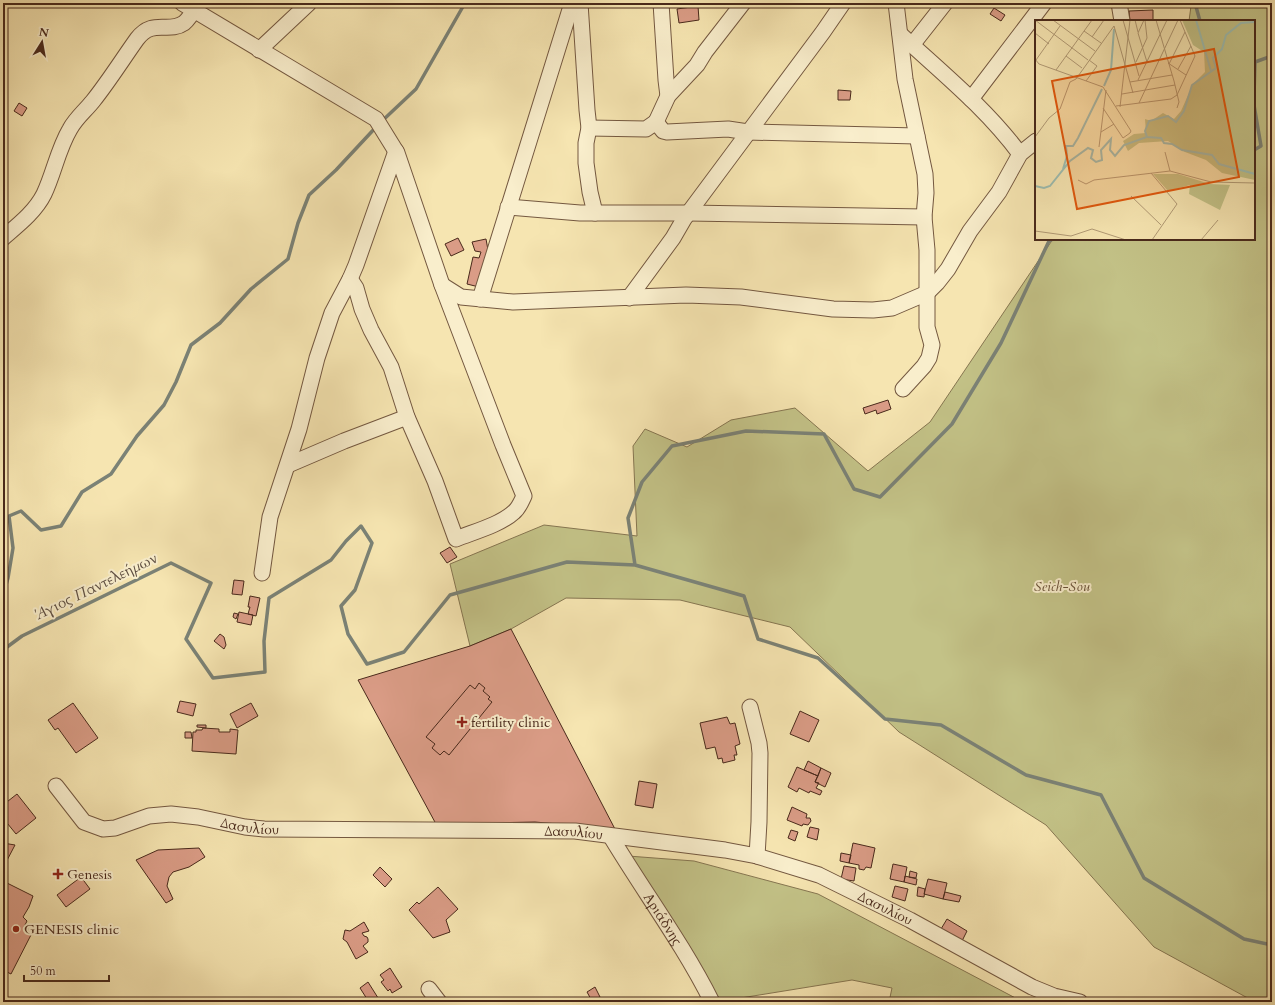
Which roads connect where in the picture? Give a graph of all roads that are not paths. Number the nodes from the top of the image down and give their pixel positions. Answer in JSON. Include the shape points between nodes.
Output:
{"nodes":[{"id":1,"x":309,"y":3,"type":"edge"},
{"id":2,"x":572,"y":3,"type":"edge"},
{"id":3,"x":580,"y":3,"type":"edge"},
{"id":4,"x":661,"y":3,"type":"edge"},
{"id":5,"x":743,"y":3,"type":"edge"},
{"id":6,"x":843,"y":3,"type":"edge"},
{"id":7,"x":896,"y":3,"type":"edge"},
{"id":8,"x":945,"y":3,"type":"edge"},
{"id":9,"x":1044,"y":3,"type":"edge"},
{"id":10,"x":1119,"y":3,"type":"edge"},
{"id":11,"x":191,"y":6,"type":"edge"},
{"id":12,"x":1122,"y":20,"type":"edge"},
{"id":13,"x":900,"y":34,"type":"junction"},
{"id":14,"x":912,"y":45,"type":"junction"},
{"id":15,"x":258,"y":50,"type":"junction"},
{"id":16,"x":668,"y":96,"type":"junction"},
{"id":17,"x":971,"y":99,"type":"junction"},
{"id":18,"x":656,"y":122,"type":"junction"},
{"id":19,"x":590,"y":128,"type":"junction"},
{"id":20,"x":748,"y":132,"type":"junction"},
{"id":21,"x":917,"y":136,"type":"junction"},
{"id":22,"x":1035,"y":142,"type":"edge"},
{"id":23,"x":396,"y":150,"type":"junction"},
{"id":24,"x":1020,"y":154,"type":"junction"},
{"id":25,"x":508,"y":207,"type":"junction"},
{"id":26,"x":688,"y":213,"type":"junction"},
{"id":27,"x":595,"y":214,"type":"junction"},
{"id":28,"x":924,"y":217,"type":"junction"},
{"id":29,"x":3,"y":238,"type":"edge"},
{"id":30,"x":350,"y":279,"type":"junction"},
{"id":31,"x":442,"y":285,"type":"junction"},
{"id":32,"x":927,"y":293,"type":"junction"},
{"id":33,"x":629,"y":298,"type":"junction"},
{"id":34,"x":480,"y":299,"type":"junction"},
{"id":35,"x":903,"y":389,"type":"dead end"},
{"id":36,"x":407,"y":417,"type":"junction"},
{"id":37,"x":288,"y":465,"type":"junction"},
{"id":38,"x":262,"y":573,"type":"dead end"},
{"id":39,"x":750,"y":708,"type":"dead end"},
{"id":40,"x":56,"y":786,"type":"dead end"},
{"id":41,"x":612,"y":837,"type":"junction"},
{"id":42,"x":756,"y":856,"type":"junction"},
{"id":43,"x":430,"y":990,"type":"dead end"},
{"id":44,"x":439,"y":1002,"type":"edge"},
{"id":45,"x":712,"y":1002,"type":"edge"},
{"id":46,"x":1080,"y":1002,"type":"edge"}],
"edges":[{"from":1,"to":15,"type":"street"},
{"from":2,"to":25,"type":"street"},
{"from":3,"to":19,"type":"street"},
{"from":4,"to":16,"type":"street"},
{"from":5,"to":16,"type":"street","via":[[697,65]]},
{"from":6,"to":20,"type":"street"},
{"from":7,"to":13,"type":"street"},
{"from":8,"to":14,"type":"street"},
{"from":9,"to":17,"type":"street"},
{"from":10,"to":12,"type":"street"},
{"from":11,"to":15,"type":"street"},
{"from":11,"to":29,"type":"street","via":[[183,23],[177,26],[151,28],[139,37],[70,128],[38,203]]},
{"from":13,"to":14,"type":"street"},
{"from":13,"to":21,"type":"street","via":[[905,79]]},
{"from":14,"to":17,"type":"street"},
{"from":15,"to":23,"type":"street","via":[[376,119]]},
{"from":16,"to":18,"type":"street"},
{"from":17,"to":24,"type":"street"},
{"from":18,"to":19,"type":"street","via":[[646,129]]},
{"from":18,"to":20,"type":"street","via":[[667,132],[728,129]]},
{"from":19,"to":27,"type":"street","via":[[586,143],[586,163]]},
{"from":20,"to":21,"type":"street"},
{"from":20,"to":26,"type":"street"},
{"from":21,"to":28,"type":"street","via":[[926,183]]},
{"from":22,"to":24,"type":"street"},
{"from":23,"to":30,"type":"street"},
{"from":23,"to":31,"type":"street"},
{"from":24,"to":32,"type":"street","via":[[999,192],[970,231],[948,269]]},
{"from":25,"to":27,"type":"street"},
{"from":25,"to":34,"type":"street"},
{"from":26,"to":27,"type":"street"},
{"from":26,"to":28,"type":"street"},
{"from":26,"to":33,"type":"street"},
{"from":28,"to":32,"type":"street"},
{"from":30,"to":36,"type":"street","via":[[356,288],[368,325],[391,368]]},
{"from":30,"to":37,"type":"street","via":[[332,313],[319,351]]},
{"from":31,"to":34,"type":"street","via":[[461,297]]},
{"from":31,"to":36,"type":"street","via":[[524,496],[514,513],[456,539],[435,481]]},
{"from":32,"to":33,"type":"street","via":[[892,308],[873,310],[828,309],[729,296]]},
{"from":32,"to":35,"type":"street","via":[[927,327],[931,352],[924,366]]},
{"from":33,"to":34,"type":"street","via":[[513,302]]},
{"from":36,"to":37,"type":"street"},
{"from":37,"to":38,"type":"street","via":[[270,517]]},
{"from":39,"to":42,"type":"street","via":[[760,753]]},
{"from":40,"to":41,"type":"street","name":"Δασυλίου","via":[[84,822],[106,829],[149,816],[171,814],[259,829],[575,831]]},
{"from":41,"to":42,"type":"street","name":"Δασυλίου"},
{"from":41,"to":45,"type":"street","name":"Αριάδνης","via":[[679,942]]},
{"from":42,"to":46,"type":"street","name":"Δασυλίου","via":[[819,875],[968,951],[1032,987],[1054,996]]},
{"from":43,"to":44,"type":"street"}]}
